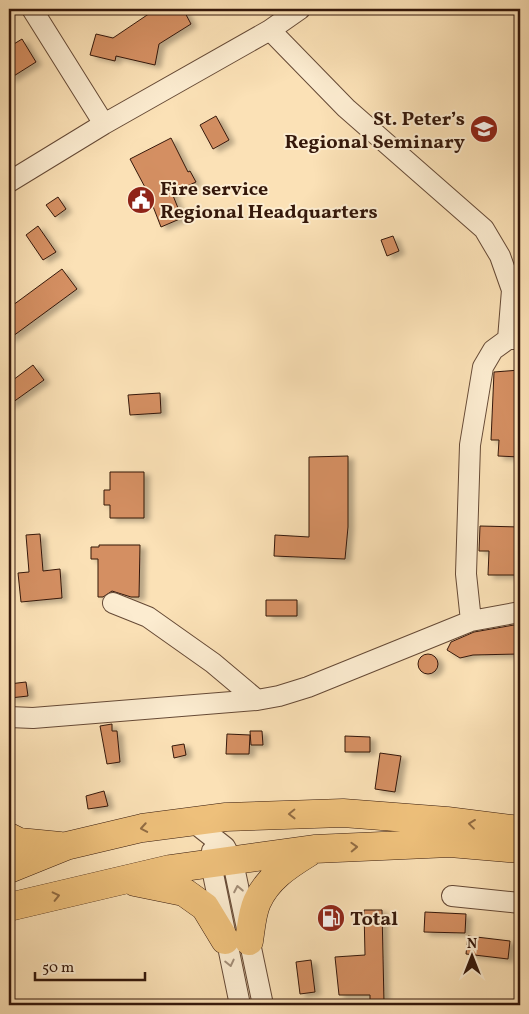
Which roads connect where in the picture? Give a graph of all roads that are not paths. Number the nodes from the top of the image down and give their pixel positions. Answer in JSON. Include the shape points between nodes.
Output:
{"nodes":[{"id":1,"x":32,"y":9,"type":"edge"},
{"id":2,"x":300,"y":9,"type":"edge"},
{"id":3,"x":270,"y":30,"type":"junction"},
{"id":4,"x":104,"y":124,"type":"junction"},
{"id":5,"x":9,"y":182,"type":"edge"},
{"id":6,"x":514,"y":339,"type":"edge"},
{"id":7,"x":113,"y":603,"type":"dead end"},
{"id":8,"x":520,"y":612,"type":"edge"},
{"id":9,"x":471,"y":621,"type":"junction"},
{"id":10,"x":257,"y":700,"type":"junction"},
{"id":11,"x":9,"y":717,"type":"edge"},
{"id":12,"x":520,"y":830,"type":"edge"},
{"id":13,"x":9,"y":837,"type":"edge"},
{"id":14,"x":222,"y":845,"type":"junction"},
{"id":15,"x":66,"y":846,"type":"junction"},
{"id":16,"x":314,"y":849,"type":"junction"},
{"id":17,"x":520,"y":849,"type":"edge"},
{"id":18,"x":9,"y":869,"type":"edge"},
{"id":19,"x":124,"y":881,"type":"junction"},
{"id":20,"x":452,"y":896,"type":"dead end"},
{"id":21,"x":520,"y":903,"type":"edge"},
{"id":22,"x":9,"y":907,"type":"edge"},
{"id":23,"x":237,"y":940,"type":"junction"},
{"id":24,"x":240,"y":1005,"type":"edge"},
{"id":25,"x":263,"y":1005,"type":"edge"}],
"edges":[{"from":1,"to":4,"type":"street"},
{"from":2,"to":3,"type":"street"},
{"from":3,"to":4,"type":"street"},
{"from":3,"to":6,"type":"street","via":[[346,108],[484,229],[500,256],[512,290]]},
{"from":4,"to":5,"type":"street"},
{"from":6,"to":9,"type":"street","via":[[494,350],[483,367],[470,445],[466,574]]},
{"from":7,"to":10,"type":"street","via":[[148,617],[213,662]]},
{"from":8,"to":9,"type":"street"},
{"from":9,"to":10,"type":"street","via":[[308,687]]},
{"from":10,"to":11,"type":"street","via":[[34,718]]},
{"from":12,"to":14,"type":"highway","one_way":true,"via":[[343,813]]},
{"from":13,"to":15,"type":"highway","via":[[19,842]]},
{"from":14,"to":15,"type":"highway","one_way":true,"via":[[192,821],[142,828]]},
{"from":14,"to":16,"type":"highway"},
{"from":14,"to":19,"type":"highway","via":[[170,869]]},
{"from":14,"to":23,"type":"street"},
{"from":15,"to":18,"type":"highway"},
{"from":16,"to":17,"type":"highway","one_way":true,"via":[[450,843]]},
{"from":16,"to":23,"type":"highway","via":[[284,867],[273,878]]},
{"from":22,"to":19,"type":"highway","one_way":true},
{"from":19,"to":23,"type":"highway","via":[[184,892],[205,907]]},
{"from":20,"to":21,"type":"street"},
{"from":23,"to":24,"type":"street","one_way":true},
{"from":23,"to":25,"type":"street"}]}
